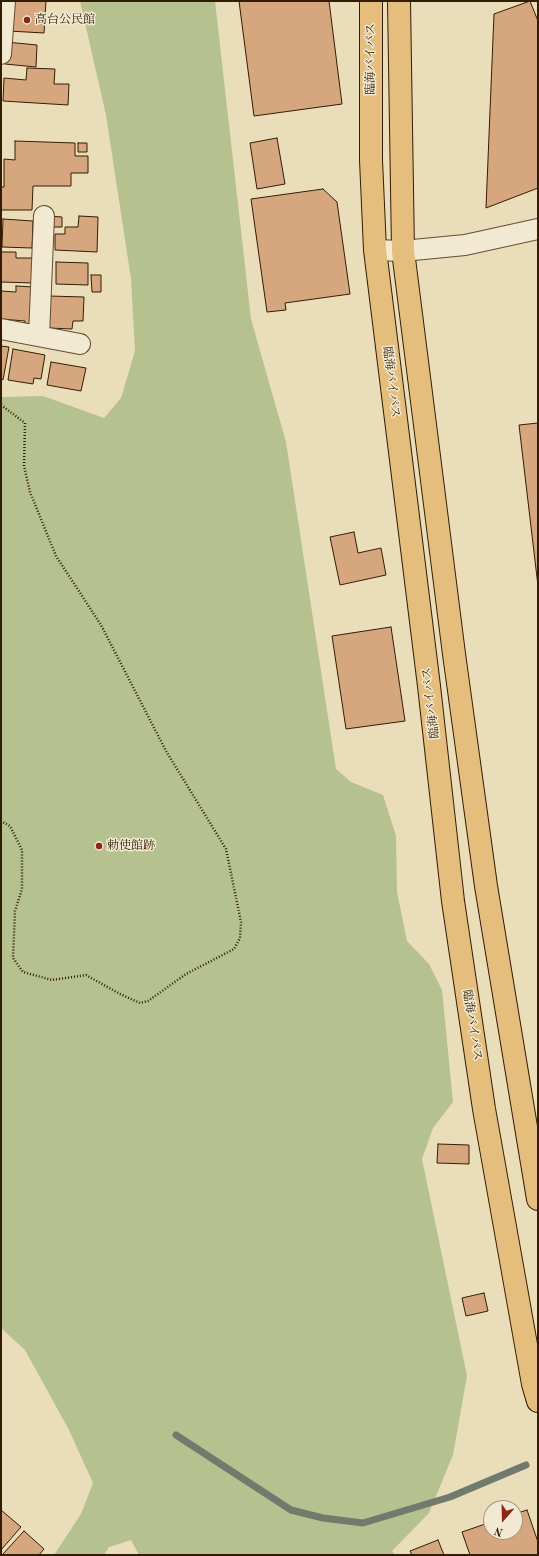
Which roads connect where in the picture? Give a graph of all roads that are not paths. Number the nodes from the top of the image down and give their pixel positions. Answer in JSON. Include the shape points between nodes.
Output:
{"nodes":[{"id":1,"x":5,"y":1,"type":"edge"},
{"id":2,"x":371,"y":1,"type":"edge"},
{"id":3,"x":399,"y":1,"type":"edge"},
{"id":4,"x":1,"y":54,"type":"edge"},
{"id":5,"x":44,"y":216,"type":"dead end"},
{"id":6,"x":538,"y":229,"type":"edge"},
{"id":7,"x":375,"y":250,"type":"junction"},
{"id":8,"x":403,"y":251,"type":"junction"},
{"id":9,"x":1,"y":329,"type":"edge"},
{"id":10,"x":39,"y":336,"type":"junction"},
{"id":11,"x":80,"y":344,"type":"dead end"},
{"id":12,"x":538,"y":1200,"type":"edge"},
{"id":13,"x":538,"y":1401,"type":"edge"}],
"edges":[{"from":1,"to":4,"type":"street"},
{"from":2,"to":7,"type":"highway","name":"臨海バイパス","via":[[371,160]]},
{"from":3,"to":8,"type":"highway"},
{"from":5,"to":10,"type":"street"},
{"from":6,"to":8,"type":"street","via":[[465,245]]},
{"from":7,"to":8,"type":"street"},
{"from":7,"to":13,"type":"highway","name":"臨海バイパス","via":[[453,901],[484,1109]]},
{"from":8,"to":12,"type":"highway","via":[[485,878]]},
{"from":9,"to":10,"type":"street"},
{"from":10,"to":11,"type":"street"}]}
